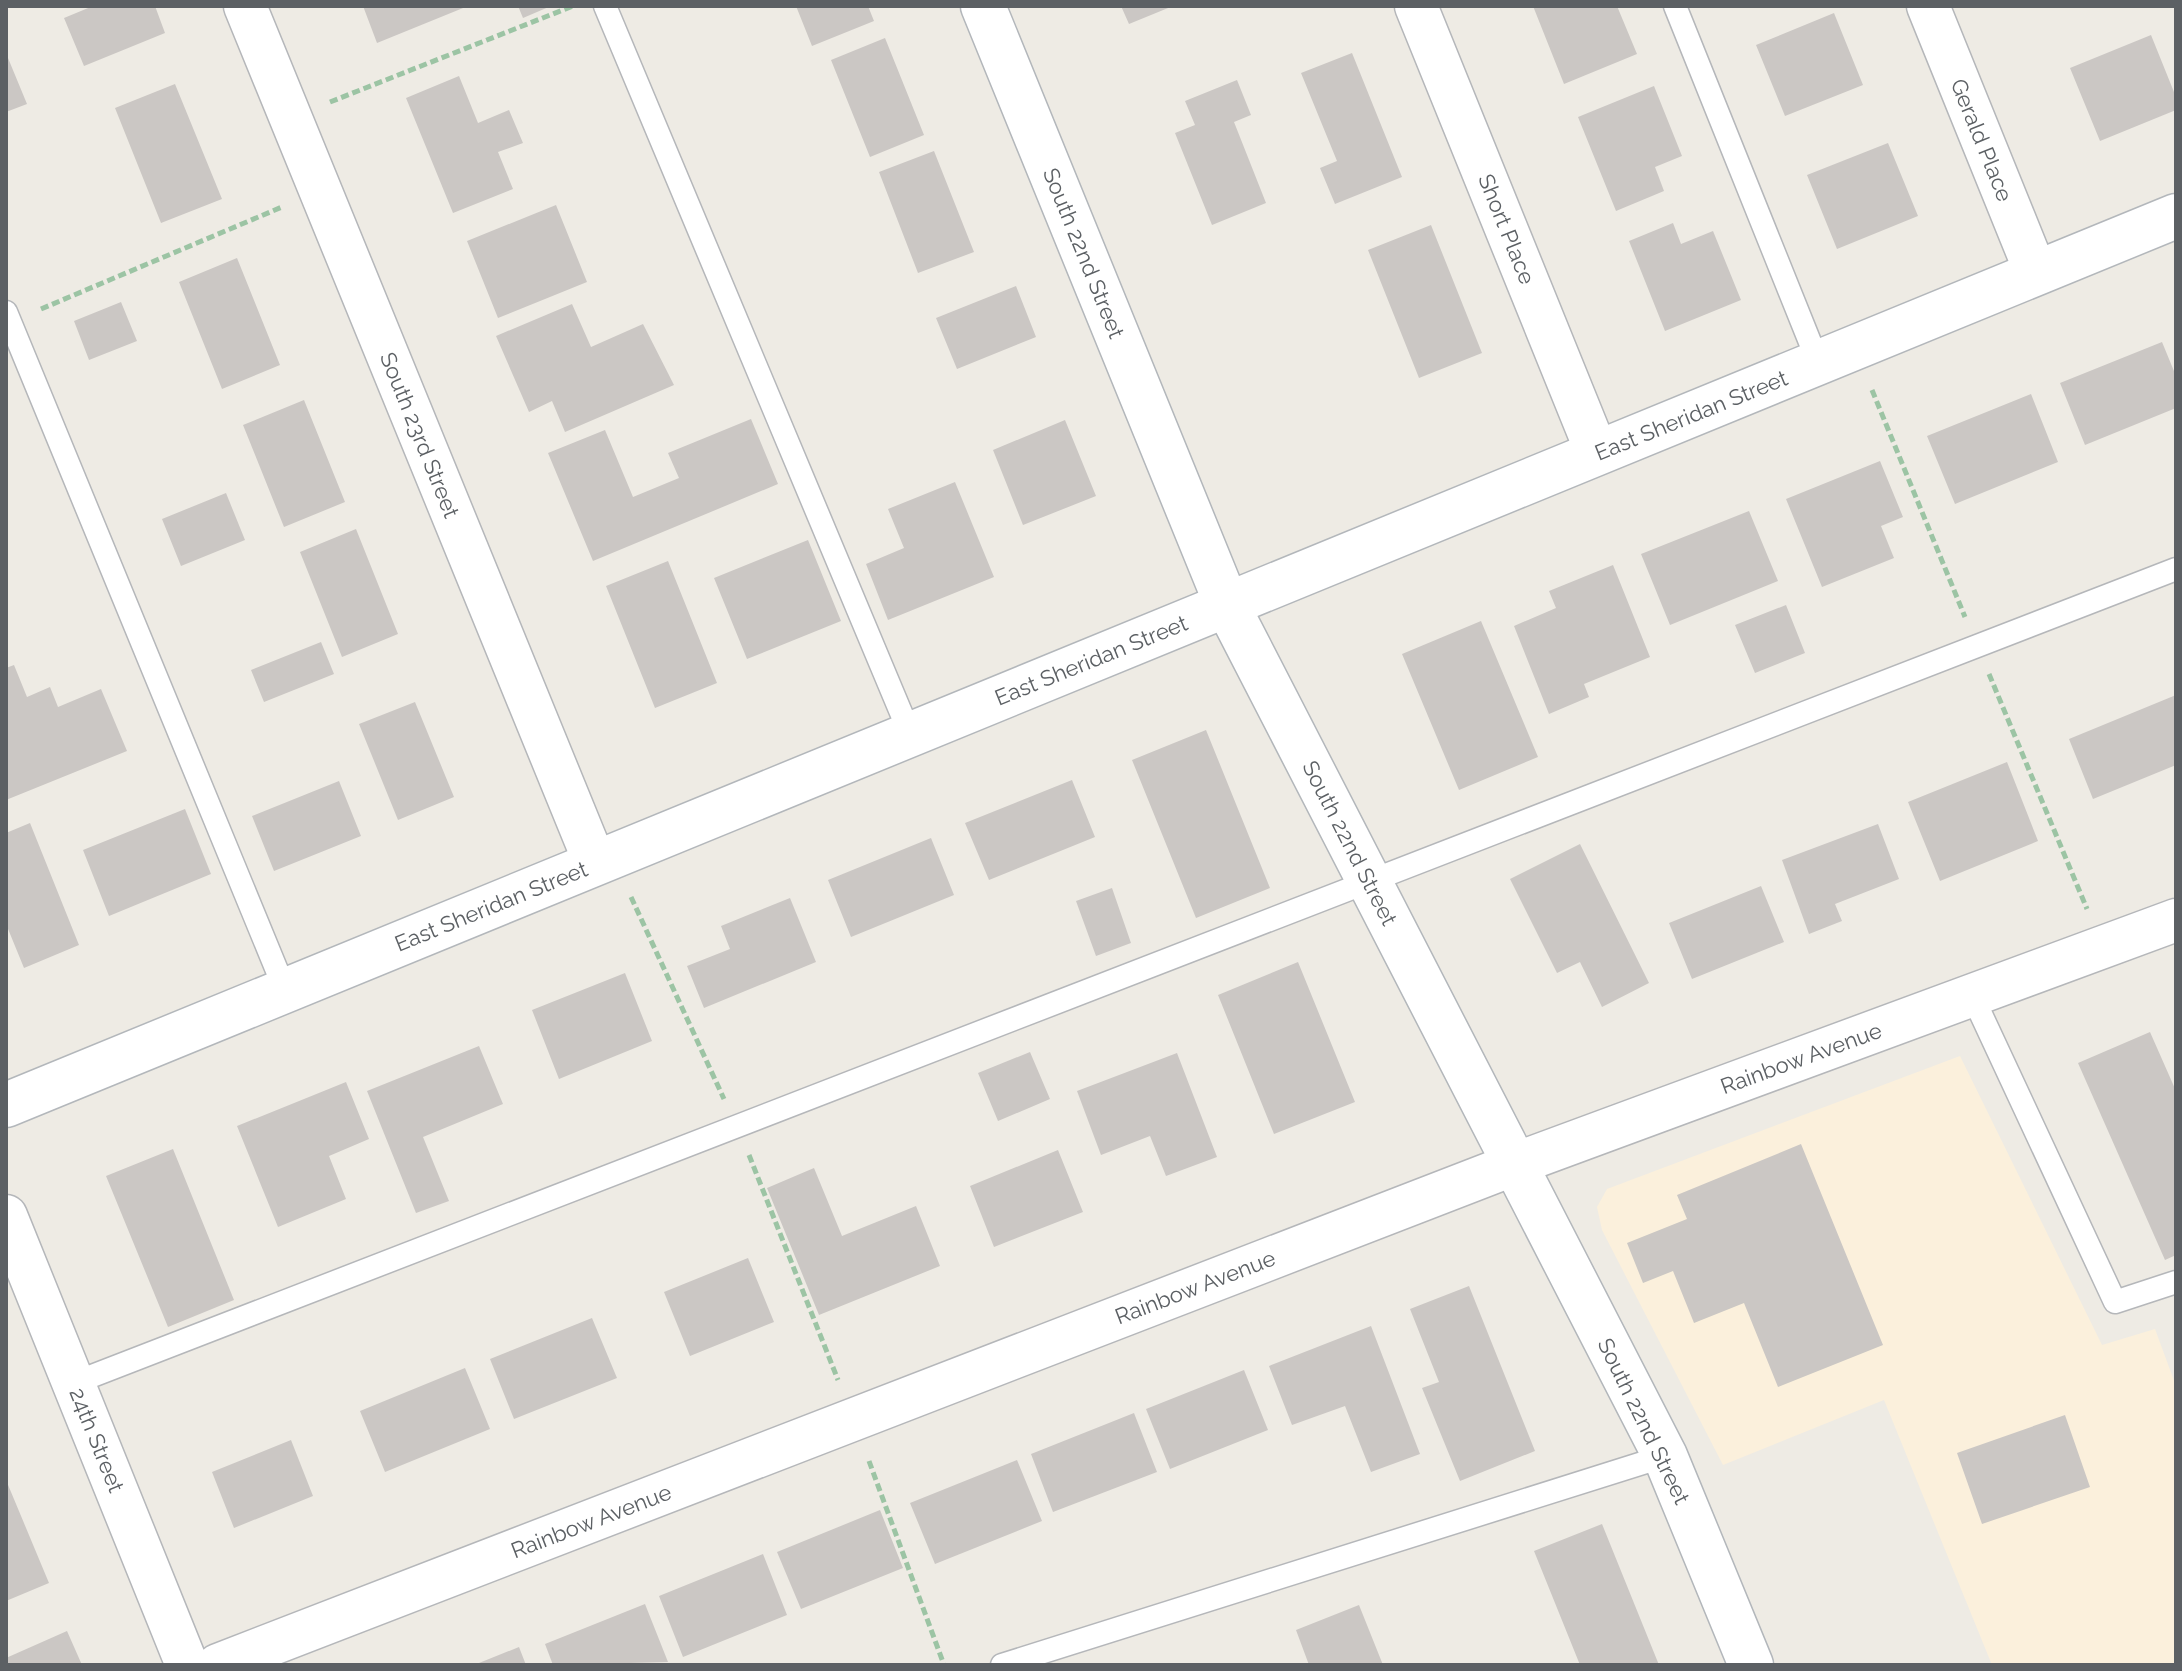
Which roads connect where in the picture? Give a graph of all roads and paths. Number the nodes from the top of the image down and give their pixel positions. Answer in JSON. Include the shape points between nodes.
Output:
{"nodes":[{"id":1,"x":245,"y":6,"type":"edge"},
{"id":2,"x":574,"y":6,"type":"edge"},
{"id":3,"x":605,"y":6,"type":"edge"},
{"id":4,"x":983,"y":6,"type":"edge"},
{"id":5,"x":1416,"y":6,"type":"edge"},
{"id":6,"x":1675,"y":6,"type":"edge"},
{"id":7,"x":1928,"y":6,"type":"edge"},
{"id":8,"x":291,"y":118,"type":"junction"},
{"id":9,"x":320,"y":191,"type":"junction"},
{"id":10,"x":2176,"y":216,"type":"edge"},
{"id":11,"x":2036,"y":273,"type":"junction"},
{"id":12,"x":8,"y":316,"type":"edge"},
{"id":13,"x":1818,"y":362,"type":"junction"},
{"id":14,"x":1597,"y":453,"type":"junction"},
{"id":15,"x":2176,"y":569,"type":"edge"},
{"id":16,"x":1227,"y":605,"type":"junction"},
{"id":17,"x":910,"y":734,"type":"junction"},
{"id":18,"x":603,"y":860,"type":"junction"},
{"id":19,"x":1370,"y":881,"type":"junction"},
{"id":20,"x":2176,"y":920,"type":"edge"},
{"id":21,"x":285,"y":990,"type":"junction"},
{"id":22,"x":1972,"y":995,"type":"junction"},
{"id":23,"x":6,"y":1105,"type":"edge"},
{"id":24,"x":737,"y":1127,"type":"junction"},
{"id":25,"x":1515,"y":1164,"type":"junction"},
{"id":26,"x":6,"y":1216,"type":"edge"},
{"id":27,"x":2176,"y":1282,"type":"edge"},
{"id":28,"x":74,"y":1383,"type":"junction"},
{"id":29,"x":854,"y":1420,"type":"junction"},
{"id":30,"x":1665,"y":1456,"type":"junction"},
{"id":31,"x":187,"y":1665,"type":"edge"},
{"id":32,"x":218,"y":1665,"type":"edge"},
{"id":33,"x":944,"y":1665,"type":"edge"},
{"id":34,"x":1002,"y":1665,"type":"edge"},
{"id":35,"x":1751,"y":1665,"type":"edge"}],
"edges":[{"from":1,"to":8,"type":"street","name":"South 23rd Street"},
{"from":2,"to":8,"type":"path"},
{"from":3,"to":17,"type":"lane"},
{"from":4,"to":16,"type":"street","name":"South 22nd Street"},
{"from":5,"to":14,"type":"street","name":"Short Place"},
{"from":6,"to":13,"type":"lane"},
{"from":7,"to":11,"type":"street","name":"Gerald Place"},
{"from":8,"to":9,"type":"street","name":"South 23rd Street"},
{"from":9,"to":12,"type":"path"},
{"from":9,"to":18,"type":"street","name":"South 23rd Street"},
{"from":10,"to":11,"type":"street","name":"East Sheridan Street"},
{"from":11,"to":13,"type":"street","name":"East Sheridan Street"},
{"from":12,"to":21,"type":"lane"},
{"from":13,"to":14,"type":"street","name":"East Sheridan Street"},
{"from":14,"to":16,"type":"street","name":"East Sheridan Street"},
{"from":15,"to":19,"type":"lane"},
{"from":16,"to":17,"type":"street","name":"East Sheridan Street"},
{"from":16,"to":19,"type":"street","name":"South 22nd Street"},
{"from":17,"to":18,"type":"street","name":"East Sheridan Street"},
{"from":18,"to":21,"type":"street","name":"East Sheridan Street"},
{"from":18,"to":24,"type":"path"},
{"from":19,"to":24,"type":"lane"},
{"from":19,"to":25,"type":"street","name":"South 22nd Street"},
{"from":20,"to":22,"type":"street","name":"Rainbow Avenue"},
{"from":21,"to":23,"type":"street","name":"East Sheridan Street"},
{"from":22,"to":25,"type":"street","name":"Rainbow Avenue"},
{"from":22,"to":27,"type":"lane","via":[[2115,1302]]},
{"from":24,"to":28,"type":"lane"},
{"from":24,"to":29,"type":"path"},
{"from":25,"to":29,"type":"street","name":"Rainbow Avenue"},
{"from":25,"to":30,"type":"street","name":"South 22nd Street"},
{"from":26,"to":28,"type":"street","name":"24th Street"},
{"from":28,"to":31,"type":"street","name":"24th Street"},
{"from":29,"to":32,"type":"street","name":"Rainbow Avenue"},
{"from":29,"to":33,"type":"path"},
{"from":30,"to":34,"type":"lane"},
{"from":30,"to":35,"type":"street","name":"South 22nd Street"}]}
